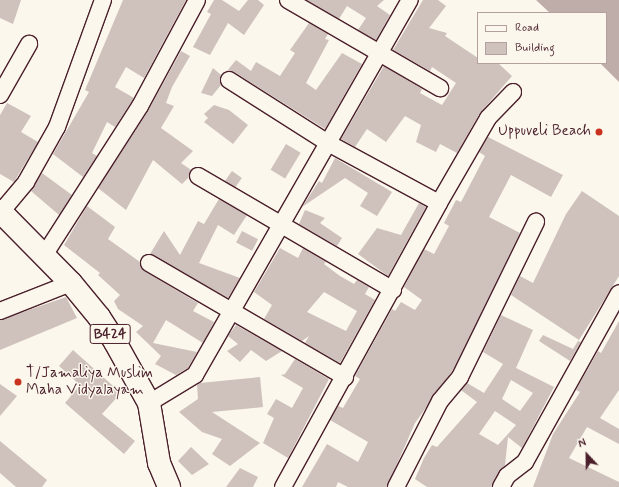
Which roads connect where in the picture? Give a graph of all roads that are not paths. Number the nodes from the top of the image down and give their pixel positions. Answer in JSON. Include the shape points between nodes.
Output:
{"nodes":[{"id":1,"x":103,"y":0,"type":"edge"},
{"id":2,"x":197,"y":0,"type":"edge"},
{"id":3,"x":288,"y":0,"type":"edge"},
{"id":4,"x":410,"y":0,"type":"edge"},
{"id":5,"x":29,"y":44,"type":"dead end"},
{"id":6,"x":379,"y":55,"type":"junction"},
{"id":7,"x":229,"y":80,"type":"dead end"},
{"id":8,"x":440,"y":88,"type":"dead end"},
{"id":9,"x":514,"y":92,"type":"dead end"},
{"id":10,"x":0,"y":94,"type":"edge"},
{"id":11,"x":328,"y":143,"type":"junction"},
{"id":12,"x":198,"y":176,"type":"dead end"},
{"id":13,"x":439,"y":203,"type":"junction"},
{"id":14,"x":1,"y":212,"type":"edge"},
{"id":15,"x":536,"y":222,"type":"dead end"},
{"id":16,"x":281,"y":224,"type":"junction"},
{"id":17,"x":45,"y":254,"type":"junction"},
{"id":18,"x":149,"y":263,"type":"dead end"},
{"id":19,"x":71,"y":283,"type":"junction"},
{"id":20,"x":393,"y":290,"type":"junction"},
{"id":21,"x":619,"y":293,"type":"edge"},
{"id":22,"x":0,"y":311,"type":"edge"},
{"id":23,"x":231,"y":312,"type":"junction"},
{"id":24,"x":345,"y":377,"type":"junction"},
{"id":25,"x":149,"y":403,"type":"junction"},
{"id":26,"x":169,"y":487,"type":"edge"},
{"id":27,"x":283,"y":487,"type":"edge"},
{"id":28,"x":396,"y":487,"type":"edge"},
{"id":29,"x":501,"y":487,"type":"edge"}],
"edges":[{"from":1,"to":14,"type":"street","via":[[57,127],[26,182]]},
{"from":2,"to":17,"type":"street","via":[[140,106]]},
{"from":3,"to":6,"type":"street"},
{"from":4,"to":6,"type":"street"},
{"from":5,"to":10,"type":"street"},
{"from":6,"to":8,"type":"street"},
{"from":6,"to":11,"type":"street"},
{"from":7,"to":11,"type":"street"},
{"from":9,"to":13,"type":"street","via":[[488,118]]},
{"from":11,"to":13,"type":"street"},
{"from":11,"to":16,"type":"street"},
{"from":12,"to":16,"type":"street"},
{"from":13,"to":20,"type":"street"},
{"from":14,"to":17,"type":"main road","number":"B424"},
{"from":15,"to":28,"type":"street","via":[[460,377],[440,401]]},
{"from":16,"to":20,"type":"street"},
{"from":16,"to":23,"type":"street"},
{"from":17,"to":19,"type":"main road","number":"B424"},
{"from":18,"to":23,"type":"street"},
{"from":19,"to":22,"type":"street"},
{"from":19,"to":25,"type":"main road","number":"B424","via":[[99,316]]},
{"from":20,"to":24,"type":"street"},
{"from":21,"to":29,"type":"street","via":[[525,462],[507,476]]},
{"from":23,"to":24,"type":"street"},
{"from":23,"to":25,"type":"street","via":[[195,375]]},
{"from":24,"to":27,"type":"street"},
{"from":25,"to":26,"type":"main road","number":"B424","via":[[158,463]]}]}
